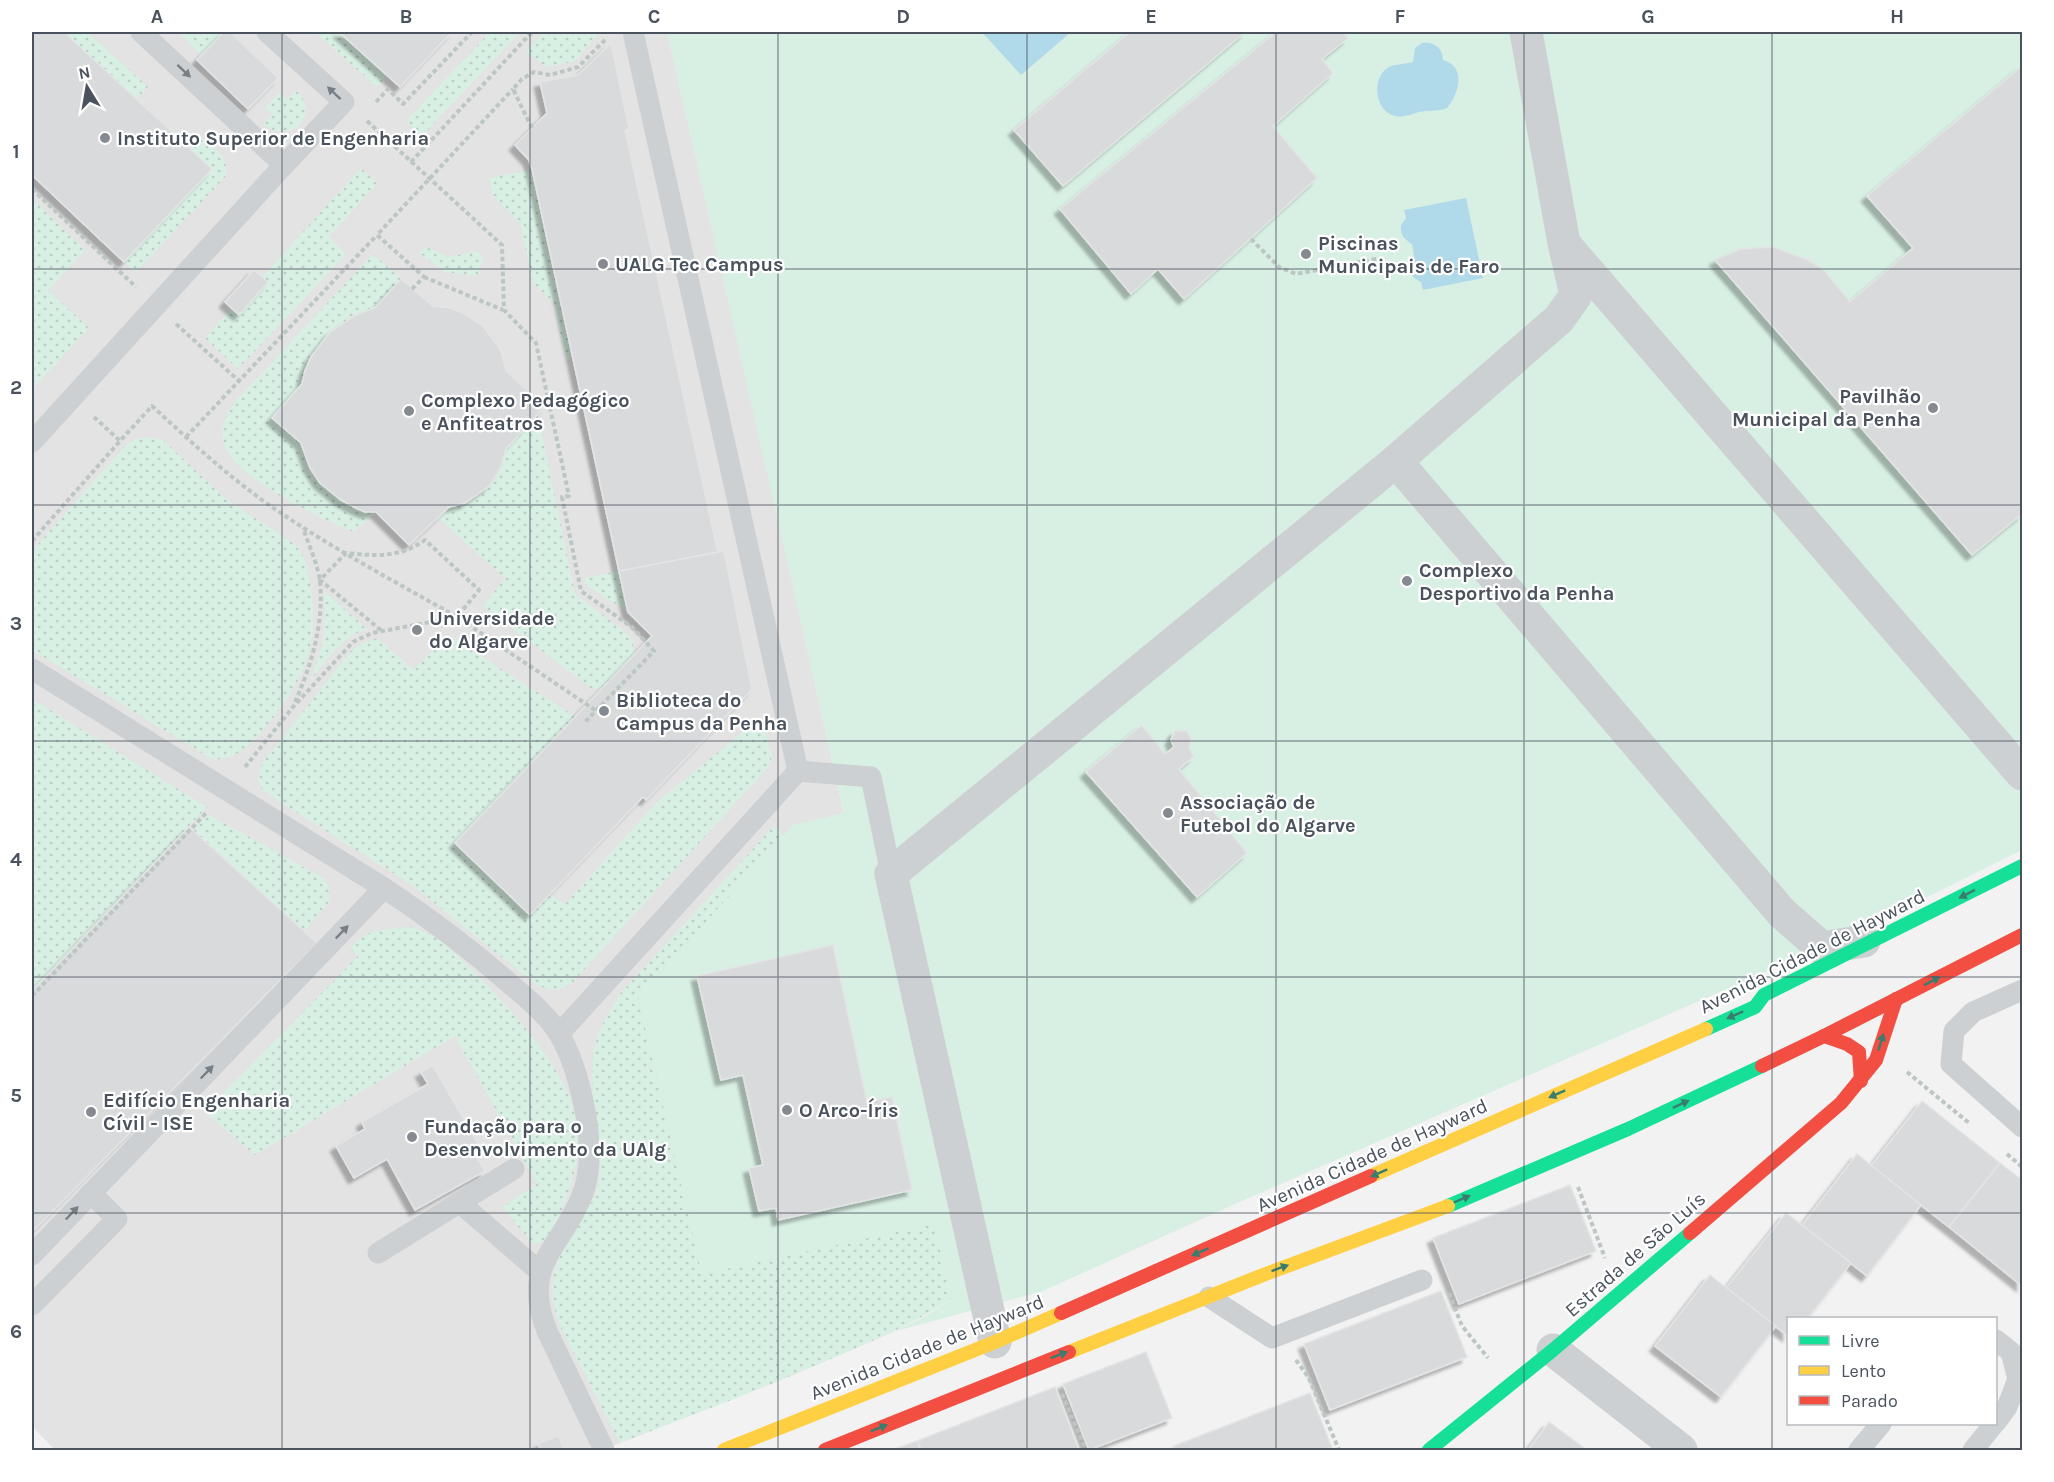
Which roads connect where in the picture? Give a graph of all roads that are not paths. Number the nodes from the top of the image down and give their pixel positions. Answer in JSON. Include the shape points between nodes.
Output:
{"nodes":[{"id":1,"x":141,"y":32,"type":"edge"},
{"id":2,"x":267,"y":32,"type":"edge"},
{"id":3,"x":633,"y":32,"type":"edge"},
{"id":4,"x":1526,"y":32,"type":"edge"},
{"id":5,"x":284,"y":165,"type":"junction"},
{"id":6,"x":1564,"y":243,"type":"junction"},
{"id":7,"x":32,"y":442,"type":"edge"},
{"id":8,"x":1396,"y":461,"type":"junction"},
{"id":9,"x":32,"y":669,"type":"edge"},
{"id":10,"x":2021,"y":769,"type":"edge"},
{"id":11,"x":798,"y":771,"type":"junction"},
{"id":12,"x":2022,"y":866,"type":"edge"},
{"id":13,"x":891,"y":874,"type":"junction"},
{"id":14,"x":384,"y":888,"type":"junction"},
{"id":15,"x":1782,"y":913,"type":"junction"},
{"id":16,"x":2022,"y":935,"type":"edge"},
{"id":17,"x":1878,"y":938,"type":"junction"},
{"id":18,"x":2022,"y":990,"type":"edge"},
{"id":19,"x":1764,"y":995,"type":"junction"},
{"id":20,"x":1896,"y":999,"type":"junction"},
{"id":21,"x":559,"y":1035,"type":"junction"},
{"id":22,"x":1824,"y":1036,"type":"junction"},
{"id":23,"x":1861,"y":1081,"type":"junction"},
{"id":24,"x":2022,"y":1127,"type":"edge"},
{"id":25,"x":514,"y":1169,"type":"dead end"},
{"id":26,"x":91,"y":1193,"type":"junction"},
{"id":27,"x":460,"y":1203,"type":"junction"},
{"id":28,"x":378,"y":1253,"type":"dead end"},
{"id":29,"x":32,"y":1255,"type":"edge"},
{"id":30,"x":540,"y":1272,"type":"junction"},
{"id":31,"x":1422,"y":1280,"type":"dead end"},
{"id":32,"x":1209,"y":1297,"type":"junction"},
{"id":33,"x":32,"y":1305,"type":"edge"},
{"id":34,"x":995,"y":1342,"type":"junction"},
{"id":35,"x":1997,"y":1342,"type":"edge"},
{"id":36,"x":1553,"y":1350,"type":"junction"},
{"id":37,"x":1997,"y":1420,"type":"edge"},
{"id":38,"x":1880,"y":1425,"type":"edge"},
{"id":39,"x":1993,"y":1425,"type":"edge"},
{"id":40,"x":604,"y":1450,"type":"edge"},
{"id":41,"x":724,"y":1450,"type":"edge"},
{"id":42,"x":825,"y":1450,"type":"edge"},
{"id":43,"x":1429,"y":1450,"type":"edge"},
{"id":44,"x":1681,"y":1450,"type":"edge"},
{"id":45,"x":1859,"y":1450,"type":"edge"},
{"id":46,"x":1973,"y":1450,"type":"edge"}],
"edges":[{"from":1,"to":5,"type":"lane","one_way":true},
{"from":5,"to":2,"type":"lane","one_way":true,"via":[[344,102]]},
{"from":3,"to":11,"type":"lane"},
{"from":4,"to":6,"type":"street"},
{"from":5,"to":7,"type":"lane"},
{"from":6,"to":8,"type":"street","via":[[1576,295],[1558,319]]},
{"from":6,"to":10,"type":"street"},
{"from":8,"to":13,"type":"street"},
{"from":8,"to":15,"type":"street"},
{"from":9,"to":14,"type":"lane"},
{"from":11,"to":13,"type":"lane","via":[[871,777]]},
{"from":11,"to":21,"type":"lane"},
{"from":12,"to":17,"type":"main road","name":"Avenida Cidade de Hayward","one_way":true},
{"from":13,"to":34,"type":"street"},
{"from":14,"to":21,"type":"lane","via":[[482,960],[533,1004]]},
{"from":26,"to":14,"type":"lane","one_way":true},
{"from":15,"to":17,"type":"street","via":[[1822,948]]},
{"from":15,"to":19,"type":"street","via":[[1796,940],[1794,963]]},
{"from":20,"to":16,"type":"main road","one_way":true},
{"from":17,"to":19,"type":"main road","name":"Avenida Cidade de Hayward"},
{"from":18,"to":24,"type":"lane","via":[[1974,1012],[1954,1031],[1951,1064]]},
{"from":19,"to":34,"type":"main road","name":"Avenida Cidade de Hayward","one_way":true,"via":[[1755,1007]]},
{"from":20,"to":22,"type":"main road"},
{"from":23,"to":20,"type":"main road","name":"Estrada de São Luís","one_way":true,"via":[[1876,1060]]},
{"from":21,"to":30,"type":"lane","via":[[578,1079],[590,1153],[583,1194]]},
{"from":22,"to":23,"type":"main road","via":[[1859,1052]]},
{"from":32,"to":22,"type":"main road","one_way":true,"via":[[1438,1210],[1628,1129]]},
{"from":23,"to":36,"type":"main road","name":"Estrada de São Luís","via":[[1841,1103]]},
{"from":25,"to":27,"type":"lane"},
{"from":29,"to":26,"type":"lane","one_way":true},
{"from":26,"to":33,"type":"lane","via":[[117,1219]]},
{"from":27,"to":28,"type":"lane"},
{"from":27,"to":30,"type":"lane"},
{"from":30,"to":40,"type":"lane","via":[[542,1317]]},
{"from":31,"to":32,"type":"lane","via":[[1272,1338]]},
{"from":42,"to":32,"type":"main road","one_way":true},
{"from":34,"to":41,"type":"main road","name":"Avenida Cidade de Hayward"},
{"from":35,"to":37,"type":"lane","via":[[2011,1352],[2018,1379]]},
{"from":36,"to":43,"type":"main road","name":"Estrada de São Luís"},
{"from":36,"to":44,"type":"street"},
{"from":38,"to":45,"type":"lane"},
{"from":39,"to":46,"type":"lane"}]}
